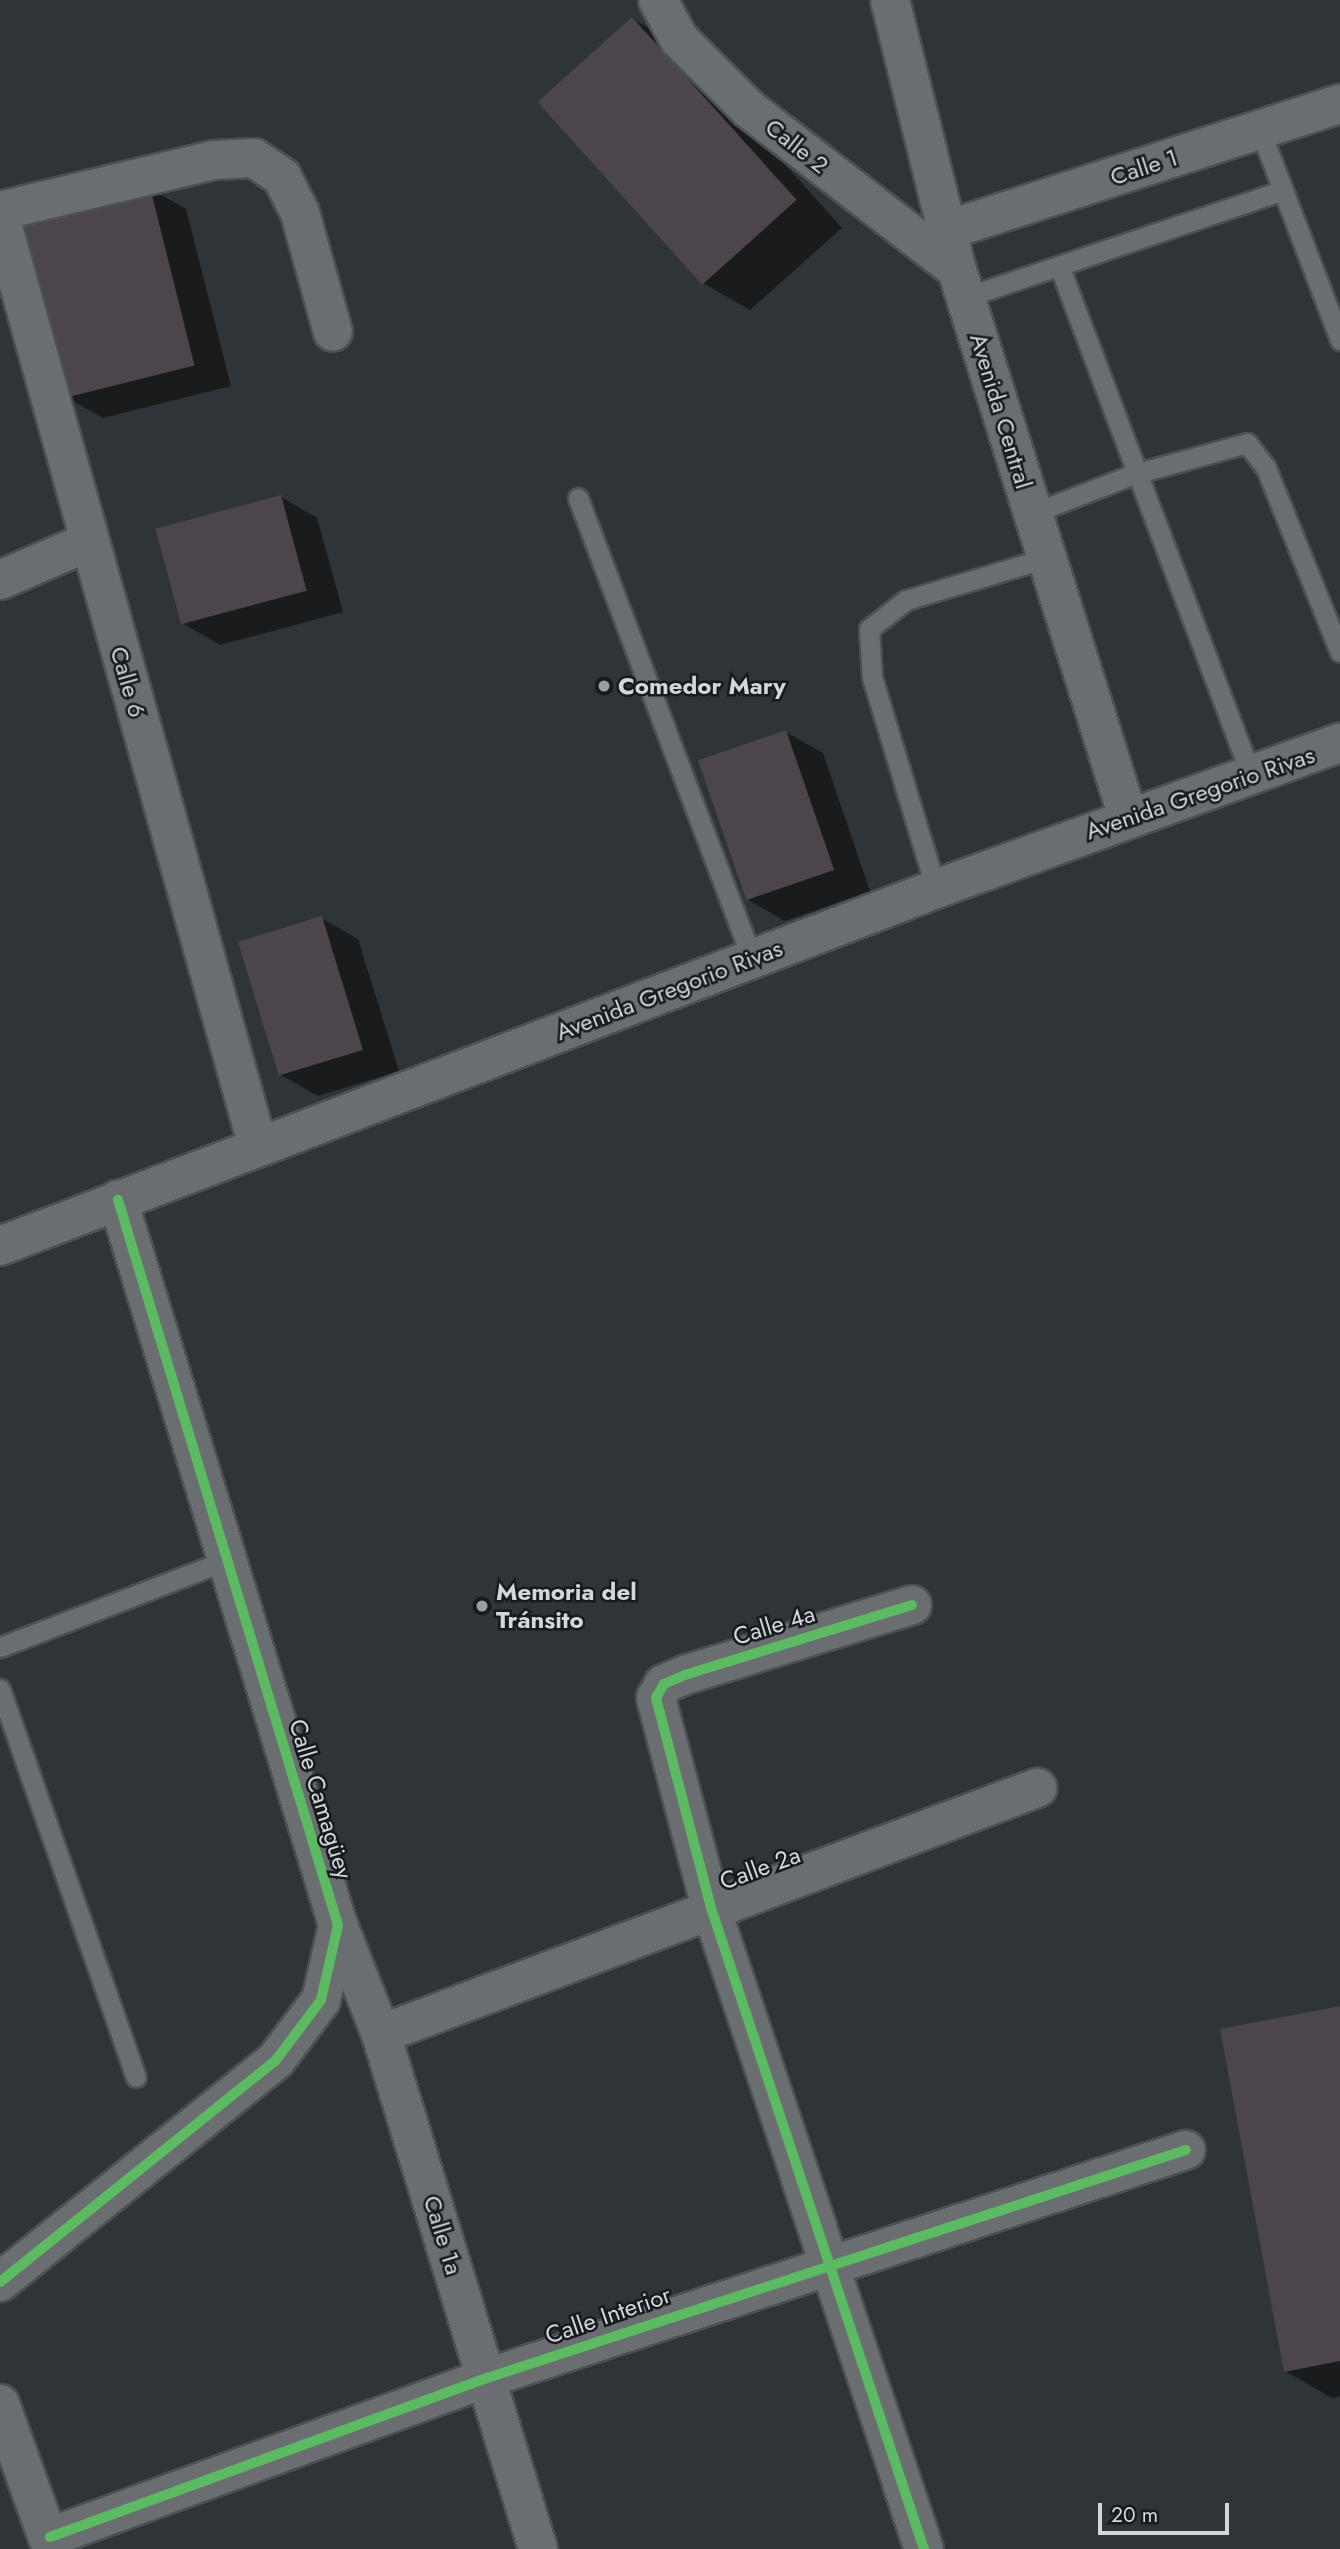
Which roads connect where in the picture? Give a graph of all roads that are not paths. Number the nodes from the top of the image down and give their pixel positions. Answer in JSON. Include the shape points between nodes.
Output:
{"nodes":[{"id":1,"x":657,"y":0,"type":"edge"},
{"id":2,"x":890,"y":0,"type":"edge"},
{"id":3,"x":1340,"y":104,"type":"edge"},
{"id":4,"x":1260,"y":130,"type":"junction"},
{"id":5,"x":1281,"y":191,"type":"junction"},
{"id":6,"x":0,"y":214,"type":"edge"},
{"id":7,"x":947,"y":230,"type":"junction"},
{"id":8,"x":1060,"y":268,"type":"junction"},
{"id":9,"x":962,"y":284,"type":"junction"},
{"id":10,"x":333,"y":332,"type":"dead end"},
{"id":11,"x":1340,"y":341,"type":"edge"},
{"id":12,"x":1134,"y":474,"type":"junction"},
{"id":13,"x":578,"y":498,"type":"dead end"},
{"id":14,"x":1032,"y":513,"type":"junction"},
{"id":15,"x":88,"y":542,"type":"junction"},
{"id":16,"x":1046,"y":558,"type":"junction"},
{"id":17,"x":0,"y":580,"type":"edge"},
{"id":18,"x":1340,"y":652,"type":"edge"},
{"id":19,"x":1340,"y":743,"type":"edge"},
{"id":20,"x":1251,"y":775,"type":"junction"},
{"id":21,"x":1128,"y":817,"type":"junction"},
{"id":22,"x":936,"y":889,"type":"junction"},
{"id":23,"x":752,"y":959,"type":"junction"},
{"id":24,"x":258,"y":1147,"type":"junction"},
{"id":25,"x":118,"y":1200,"type":"junction"},
{"id":26,"x":0,"y":1246,"type":"edge"},
{"id":27,"x":227,"y":1560,"type":"junction"},
{"id":28,"x":912,"y":1605,"type":"dead end"},
{"id":29,"x":0,"y":1647,"type":"edge"},
{"id":30,"x":0,"y":1689,"type":"edge"},
{"id":31,"x":1037,"y":1788,"type":"dead end"},
{"id":32,"x":711,"y":1908,"type":"junction"},
{"id":33,"x":338,"y":1925,"type":"junction"},
{"id":34,"x":381,"y":2034,"type":"junction"},
{"id":35,"x":135,"y":2077,"type":"dead end"},
{"id":36,"x":1186,"y":2150,"type":"dead end"},
{"id":37,"x":831,"y":2261,"type":"junction"},
{"id":38,"x":0,"y":2282,"type":"edge"},
{"id":39,"x":487,"y":2378,"type":"junction"},
{"id":40,"x":0,"y":2404,"type":"edge"},
{"id":41,"x":51,"y":2543,"type":"edge"},
{"id":42,"x":538,"y":2549,"type":"edge"},
{"id":43,"x":924,"y":2549,"type":"edge"}],
"edges":[{"from":1,"to":9,"type":"street","name":"Calle 2","via":[[679,39],[749,109]]},
{"from":2,"to":7,"type":"street","name":"Avenida Central"},
{"from":3,"to":4,"type":"street","name":"Calle 1"},
{"from":4,"to":5,"type":"lane"},
{"from":4,"to":7,"type":"street","name":"Calle 1"},
{"from":5,"to":8,"type":"lane"},
{"from":5,"to":11,"type":"lane"},
{"from":6,"to":10,"type":"street","via":[[214,160],[254,158],[282,177],[300,214]]},
{"from":6,"to":15,"type":"street","name":"Calle 6"},
{"from":7,"to":9,"type":"street","name":"Avenida Central"},
{"from":8,"to":9,"type":"lane"},
{"from":8,"to":12,"type":"lane"},
{"from":9,"to":14,"type":"street","name":"Avenida Central"},
{"from":12,"to":14,"type":"lane"},
{"from":12,"to":18,"type":"lane","via":[[1227,444],[1257,449]]},
{"from":12,"to":20,"type":"lane"},
{"from":13,"to":23,"type":"lane"},
{"from":14,"to":16,"type":"street","name":"Avenida Central"},
{"from":15,"to":17,"type":"street"},
{"from":15,"to":24,"type":"street","name":"Calle 6"},
{"from":16,"to":21,"type":"street","name":"Avenida Central"},
{"from":16,"to":22,"type":"lane","via":[[906,600],[869,629],[872,677]]},
{"from":19,"to":20,"type":"street","name":"Avenida Gregorio Rivas"},
{"from":20,"to":21,"type":"street","name":"Avenida Gregorio Rivas"},
{"from":21,"to":22,"type":"street","name":"Avenida Gregorio Rivas"},
{"from":22,"to":23,"type":"street","name":"Avenida Gregorio Rivas"},
{"from":23,"to":24,"type":"street","name":"Avenida Gregorio Rivas"},
{"from":24,"to":25,"type":"street","name":"Avenida Gregorio Rivas"},
{"from":25,"to":26,"type":"street","name":"Avenida Gregorio Rivas"},
{"from":25,"to":27,"type":"street","name":"Calle Camagüey"},
{"from":27,"to":29,"type":"lane"},
{"from":27,"to":33,"type":"street","name":"Calle Camagüey"},
{"from":28,"to":32,"type":"street","name":"Calle 4a","via":[[664,1684],[656,1698]]},
{"from":30,"to":35,"type":"lane"},
{"from":31,"to":32,"type":"street","name":"Calle 2a"},
{"from":32,"to":34,"type":"street","name":"Calle 2a"},
{"from":32,"to":37,"type":"street"},
{"from":33,"to":34,"type":"street","name":"Calle 1a"},
{"from":33,"to":38,"type":"street","name":"Calle Camagüey","via":[[321,2000],[276,2060]]},
{"from":34,"to":39,"type":"street","name":"Calle 1a"},
{"from":36,"to":37,"type":"street","name":"Calle Interior"},
{"from":37,"to":39,"type":"street","name":"Calle Interior"},
{"from":37,"to":43,"type":"street"},
{"from":39,"to":41,"type":"street","name":"Calle Interior"},
{"from":39,"to":42,"type":"street","name":"Calle 1a"},
{"from":40,"to":41,"type":"street"}]}
